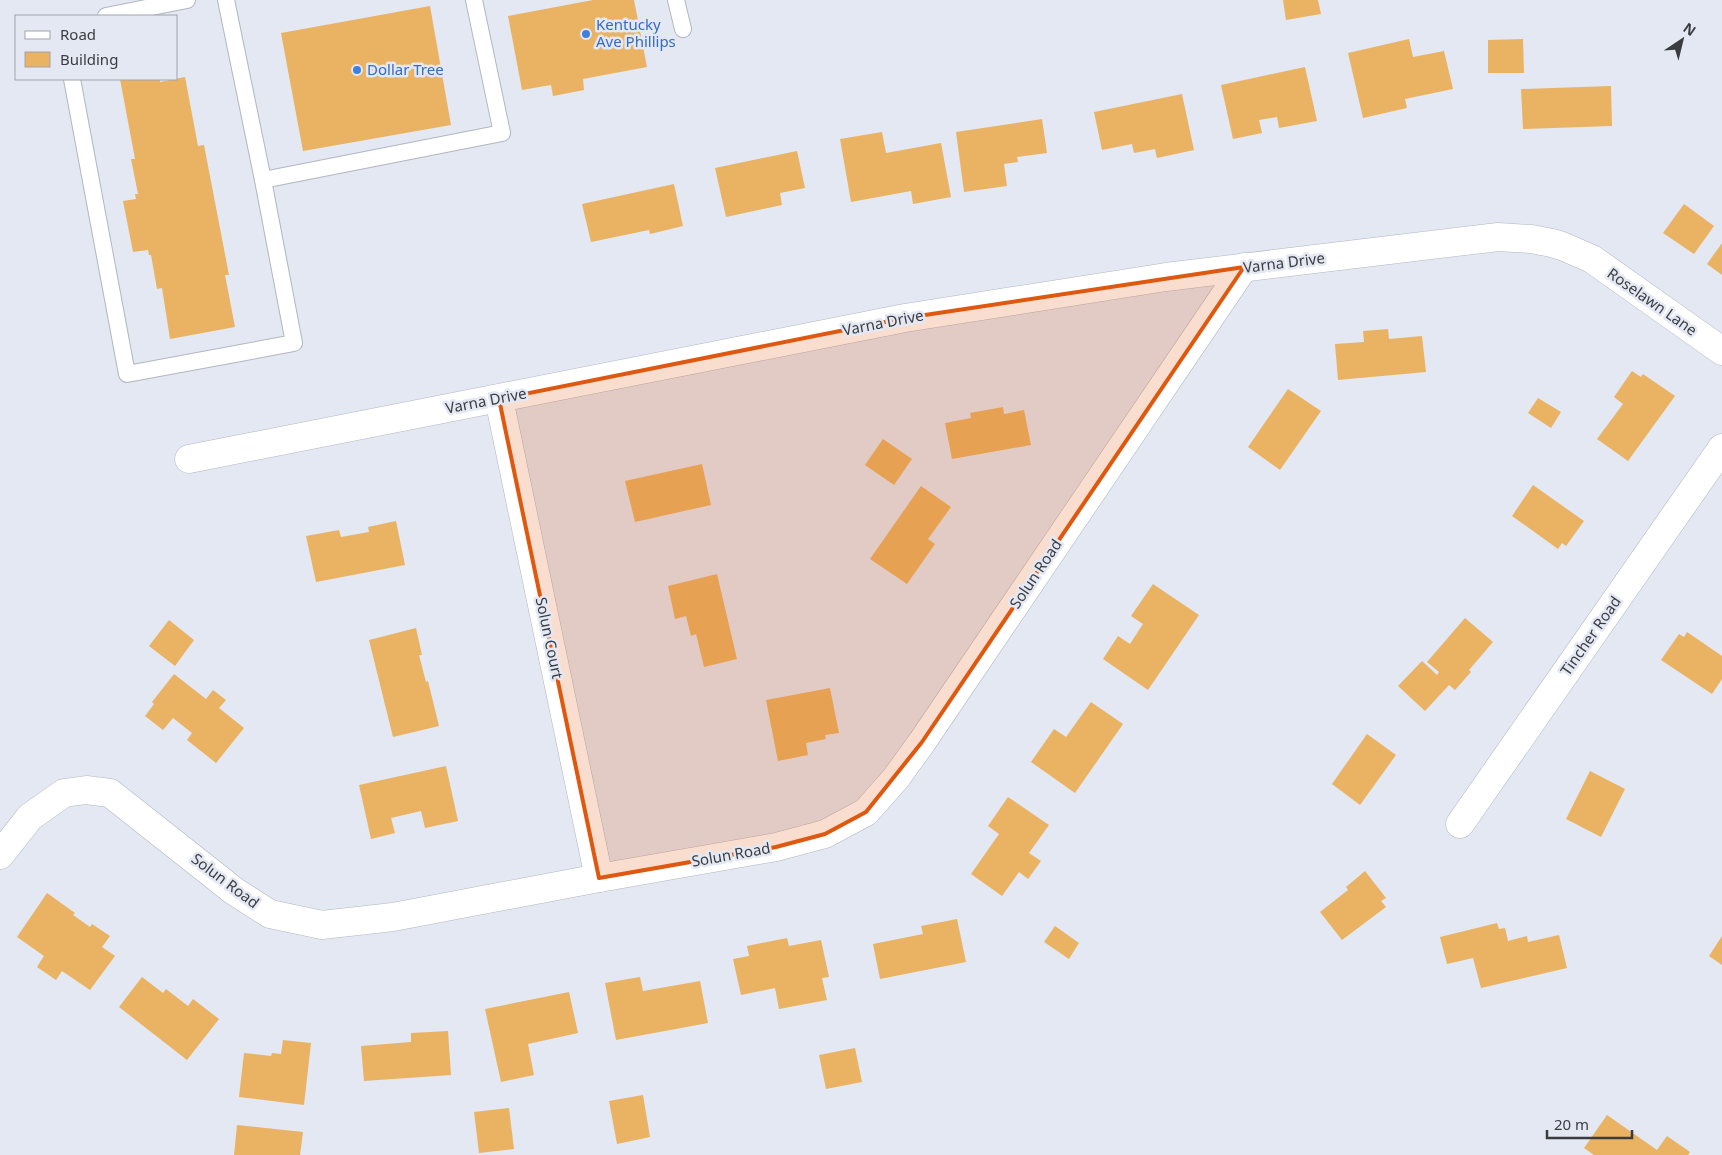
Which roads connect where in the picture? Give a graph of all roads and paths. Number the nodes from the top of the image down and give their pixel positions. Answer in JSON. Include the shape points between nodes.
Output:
{"nodes":[{"id":1,"x":186,"y":0,"type":"edge"},
{"id":2,"x":226,"y":0,"type":"edge"},
{"id":3,"x":474,"y":0,"type":"edge"},
{"id":4,"x":676,"y":0,"type":"edge"},
{"id":5,"x":111,"y":15,"type":"edge"},
{"id":6,"x":683,"y":29,"type":"dead end"},
{"id":7,"x":72,"y":80,"type":"edge"},
{"id":8,"x":263,"y":180,"type":"junction"},
{"id":9,"x":1582,"y":254,"type":"joint"},
{"id":10,"x":1244,"y":267,"type":"junction"},
{"id":11,"x":1722,"y":351,"type":"edge"},
{"id":12,"x":499,"y":399,"type":"junction"},
{"id":13,"x":1722,"y":448,"type":"edge"},
{"id":14,"x":189,"y":460,"type":"dead end"},
{"id":15,"x":1460,"y":824,"type":"dead end"},
{"id":16,"x":0,"y":855,"type":"edge"},
{"id":17,"x":599,"y":878,"type":"junction"}],
"edges":[{"from":1,"to":5,"type":"lane"},
{"from":2,"to":8,"type":"lane"},
{"from":3,"to":8,"type":"lane","via":[[502,133]]},
{"from":4,"to":6,"type":"lane"},
{"from":7,"to":8,"type":"lane","via":[[127,374],[294,344]]},
{"from":9,"to":10,"type":"street","name":"Varna Drive","via":[[1552,243],[1498,237]]},
{"from":9,"to":11,"type":"street","name":"Roselawn Lane"},
{"from":10,"to":12,"type":"street","name":"Varna Drive","via":[[904,318]]},
{"from":10,"to":17,"type":"street","name":"Solun Road","via":[[922,742],[866,812],[825,834],[776,848]]},
{"from":12,"to":14,"type":"street","name":"Varna Drive"},
{"from":12,"to":17,"type":"street","name":"Solun Court"},
{"from":13,"to":15,"type":"street","name":"Tincher Road"},
{"from":16,"to":17,"type":"street","name":"Solun Road","via":[[30,817],[64,793],[86,790],[110,793],[234,891],[270,914],[322,925],[392,917]]}]}
